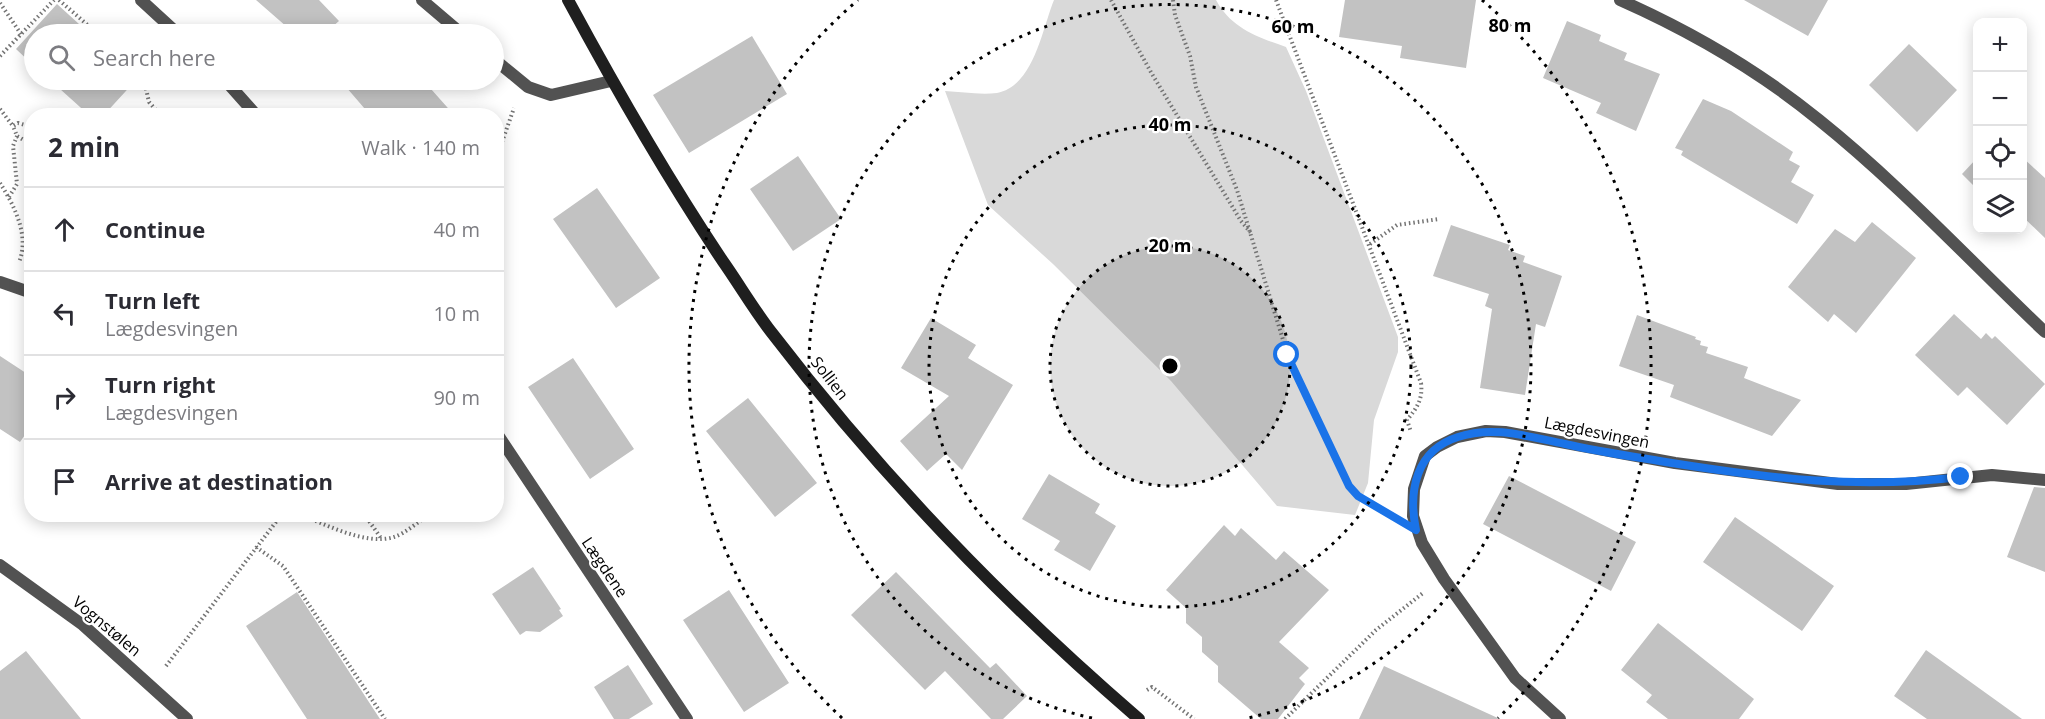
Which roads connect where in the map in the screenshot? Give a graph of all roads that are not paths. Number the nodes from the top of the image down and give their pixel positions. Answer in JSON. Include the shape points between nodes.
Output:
{"nodes":[{"id":1,"x":141,"y":0,"type":"edge"},
{"id":2,"x":422,"y":0,"type":"edge"},
{"id":3,"x":568,"y":0,"type":"edge"},
{"id":4,"x":1620,"y":0,"type":"edge"},
{"id":5,"x":167,"y":24,"type":"edge"},
{"id":6,"x":450,"y":24,"type":"edge"},
{"id":7,"x":504,"y":67,"type":"edge"},
{"id":8,"x":611,"y":81,"type":"junction"},
{"id":9,"x":234,"y":90,"type":"edge"},
{"id":10,"x":250,"y":108,"type":"edge"},
{"id":11,"x":0,"y":282,"type":"edge"},
{"id":12,"x":24,"y":290,"type":"edge"},
{"id":13,"x":2045,"y":332,"type":"edge"},
{"id":14,"x":504,"y":444,"type":"edge"},
{"id":15,"x":2045,"y":480,"type":"edge"},
{"id":16,"x":0,"y":565,"type":"edge"},
{"id":17,"x":186,"y":719,"type":"edge"},
{"id":18,"x":687,"y":719,"type":"edge"},
{"id":19,"x":1139,"y":719,"type":"edge"},
{"id":20,"x":1560,"y":719,"type":"edge"}],
"edges":[{"from":1,"to":5,"type":"street"},
{"from":2,"to":6,"type":"street"},
{"from":3,"to":8,"type":"street","name":"Sollien"},
{"from":4,"to":13,"type":"street","via":[[1676,26],[1816,117]]},
{"from":7,"to":8,"type":"street","via":[[528,87],[551,95]]},
{"from":8,"to":19,"type":"street","name":"Sollien","via":[[690,212],[771,332],[850,430],[982,574]]},
{"from":9,"to":10,"type":"street"},
{"from":11,"to":12,"type":"street"},
{"from":14,"to":18,"type":"street","name":"Lægdene"},
{"from":15,"to":20,"type":"street","name":"Lægdesvingen","via":[[1992,475],[1906,484],[1838,484],[1675,463],[1526,435],[1486,431],[1443,443],[1425,456],[1414,489],[1416,530],[1444,579],[1515,678]]},
{"from":16,"to":17,"type":"street","name":"Vognstølen","via":[[83,625]]}]}
